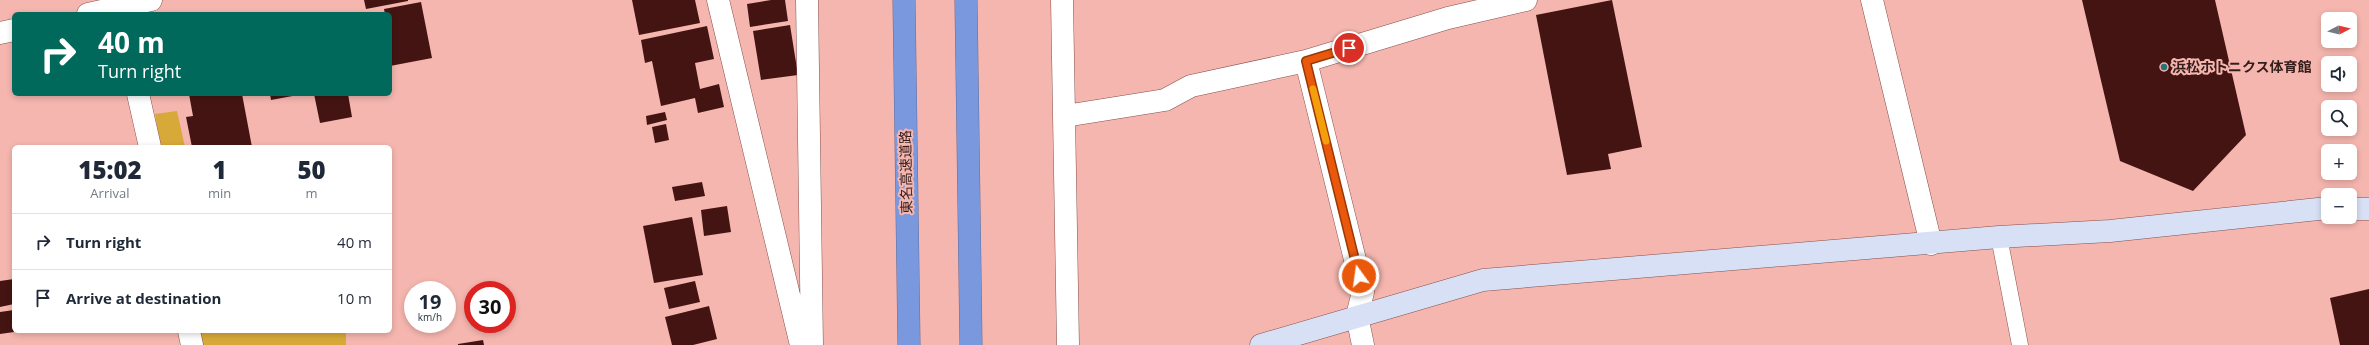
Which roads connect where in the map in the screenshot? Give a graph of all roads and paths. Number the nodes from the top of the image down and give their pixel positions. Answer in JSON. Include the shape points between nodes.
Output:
{"nodes":[{"id":1,"x":151,"y":0,"type":"edge"},
{"id":2,"x":718,"y":0,"type":"edge"},
{"id":3,"x":807,"y":0,"type":"edge"},
{"id":4,"x":904,"y":0,"type":"edge"},
{"id":5,"x":966,"y":0,"type":"edge"},
{"id":6,"x":1062,"y":0,"type":"edge"},
{"id":7,"x":1526,"y":0,"type":"edge"},
{"id":8,"x":1872,"y":0,"type":"edge"},
{"id":9,"x":1493,"y":4,"type":"edge"},
{"id":10,"x":120,"y":10,"type":"edge"},
{"id":11,"x":104,"y":12,"type":"edge"},
{"id":12,"x":12,"y":30,"type":"edge"},
{"id":13,"x":0,"y":33,"type":"edge"},
{"id":14,"x":1306,"y":61,"type":"junction"},
{"id":15,"x":138,"y":96,"type":"edge"},
{"id":16,"x":1065,"y":116,"type":"junction"},
{"id":17,"x":150,"y":145,"type":"edge"},
{"id":18,"x":2321,"y":209,"type":"edge"},
{"id":19,"x":2357,"y":209,"type":"edge"},
{"id":20,"x":2369,"y":210,"type":"edge"},
{"id":21,"x":1999,"y":237,"type":"junction"},
{"id":22,"x":1931,"y":244,"type":"junction"},
{"id":23,"x":1357,"y":316,"type":"junction"},
{"id":24,"x":189,"y":333,"type":"edge"},
{"id":25,"x":192,"y":345,"type":"edge"},
{"id":26,"x":801,"y":345,"type":"edge"},
{"id":27,"x":812,"y":345,"type":"edge"},
{"id":28,"x":909,"y":345,"type":"edge"},
{"id":29,"x":971,"y":345,"type":"edge"},
{"id":30,"x":1068,"y":345,"type":"edge"},
{"id":31,"x":1261,"y":345,"type":"edge"},
{"id":32,"x":1363,"y":345,"type":"edge"},
{"id":33,"x":2020,"y":345,"type":"edge"}],
"edges":[{"from":1,"to":10,"type":"street"},
{"from":2,"to":26,"type":"street"},
{"from":3,"to":27,"type":"street"},
{"from":4,"to":28,"type":"highway","name":"東名高速道路"},
{"from":5,"to":29,"type":"highway"},
{"from":6,"to":16,"type":"street"},
{"from":7,"to":9,"type":"street"},
{"from":8,"to":22,"type":"street"},
{"from":9,"to":14,"type":"street"},
{"from":10,"to":11,"type":"street"},
{"from":12,"to":13,"type":"street"},
{"from":14,"to":16,"type":"street","via":[[1191,86],[1165,100]]},
{"from":14,"to":23,"type":"street","via":[[1363,292]]},
{"from":15,"to":17,"type":"street"},
{"from":16,"to":30,"type":"street"},
{"from":18,"to":21,"type":"street","via":[[2110,231]]},
{"from":19,"to":20,"type":"street"},
{"from":21,"to":22,"type":"street"},
{"from":21,"to":33,"type":"lane"},
{"from":22,"to":23,"type":"street","via":[[1483,280]]},
{"from":23,"to":31,"type":"street"},
{"from":23,"to":32,"type":"street"},
{"from":24,"to":25,"type":"street"}]}
